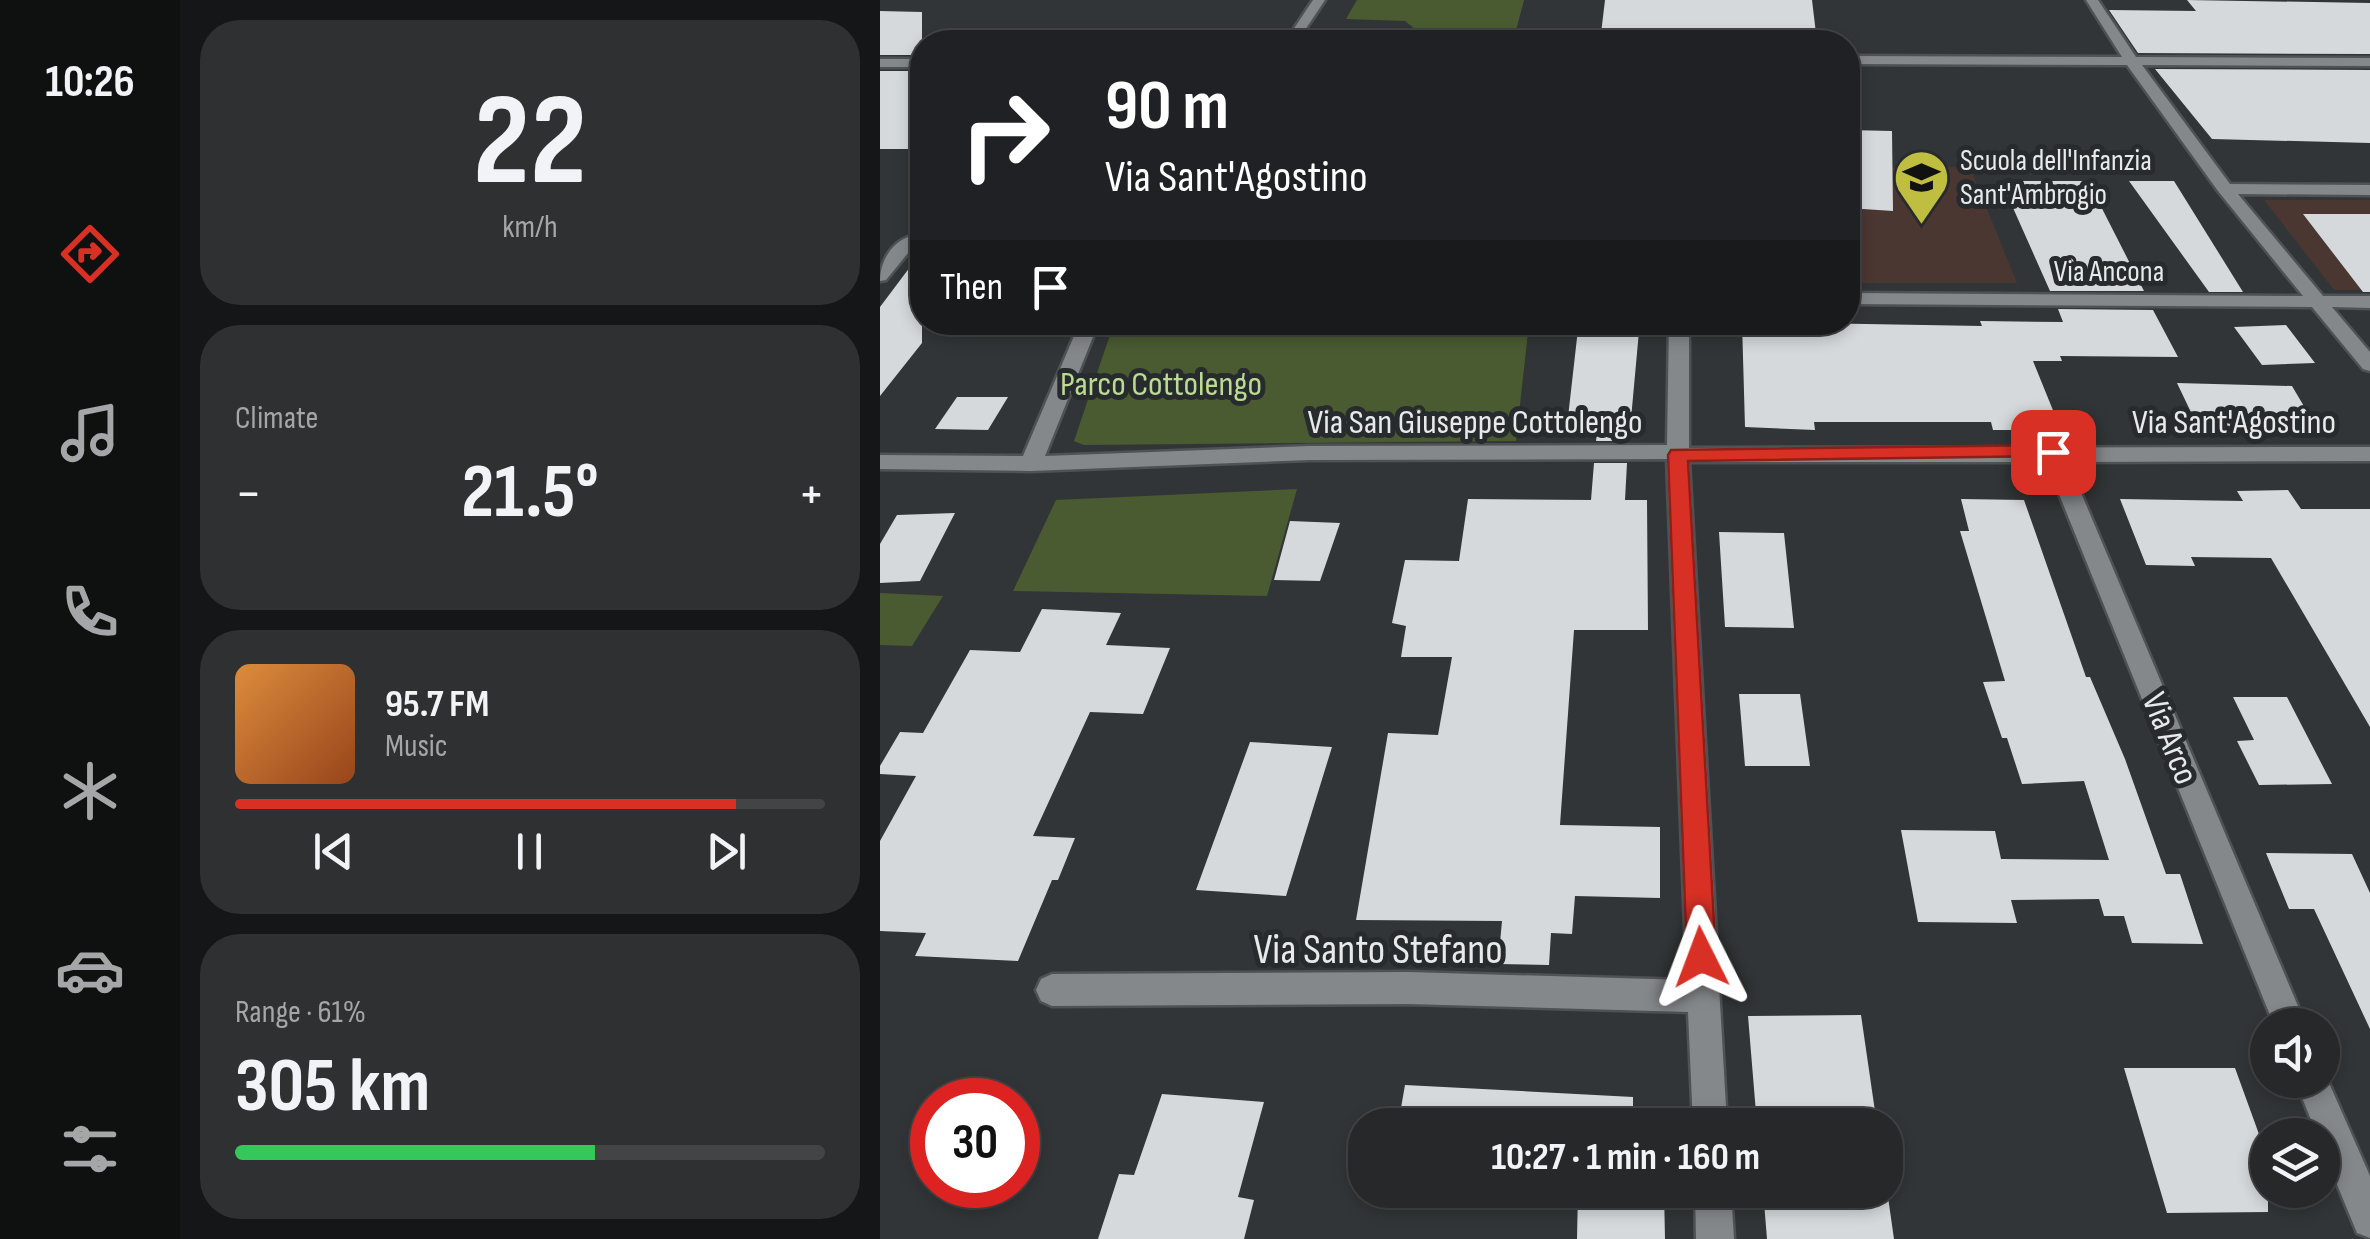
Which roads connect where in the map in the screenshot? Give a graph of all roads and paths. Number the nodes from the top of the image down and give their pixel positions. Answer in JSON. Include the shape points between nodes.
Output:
{"nodes":[{"id":1,"x":1319,"y":0,"type":"edge"},
{"id":2,"x":2092,"y":0,"type":"edge"},
{"id":3,"x":1299,"y":30,"type":"edge"},
{"id":4,"x":1860,"y":60,"type":"edge"},
{"id":5,"x":2130,"y":62,"type":"junction"},
{"id":6,"x":2370,"y":62,"type":"edge"},
{"id":7,"x":880,"y":63,"type":"edge"},
{"id":8,"x":910,"y":64,"type":"edge"},
{"id":9,"x":2226,"y":189,"type":"junction"},
{"id":10,"x":2370,"y":190,"type":"edge"},
{"id":11,"x":880,"y":241,"type":"edge"},
{"id":12,"x":910,"y":242,"type":"edge"},
{"id":13,"x":910,"y":247,"type":"edge"},
{"id":14,"x":880,"y":276,"type":"edge"},
{"id":15,"x":1860,"y":300,"type":"edge"},
{"id":16,"x":2318,"y":302,"type":"junction"},
{"id":17,"x":2370,"y":302,"type":"edge"},
{"id":18,"x":1085,"y":335,"type":"edge"},
{"id":19,"x":1679,"y":335,"type":"edge"},
{"id":20,"x":2370,"y":365,"type":"edge"},
{"id":21,"x":2053,"y":452,"type":"junction"},
{"id":22,"x":1678,"y":454,"type":"junction"},
{"id":23,"x":2370,"y":454,"type":"edge"},
{"id":24,"x":880,"y":462,"type":"edge"},
{"id":25,"x":1031,"y":464,"type":"junction"},
{"id":26,"x":1052,"y":990,"type":"dead end"},
{"id":27,"x":1703,"y":996,"type":"junction"},
{"id":28,"x":2283,"y":1008,"type":"edge"},
{"id":29,"x":2319,"y":1098,"type":"edge"},
{"id":30,"x":1709,"y":1108,"type":"edge"},
{"id":31,"x":1714,"y":1208,"type":"edge"},
{"id":32,"x":2370,"y":1220,"type":"edge"},
{"id":33,"x":1715,"y":1239,"type":"edge"}],
"edges":[{"from":1,"to":3,"type":"street"},
{"from":2,"to":5,"type":"street"},
{"from":4,"to":5,"type":"street"},
{"from":5,"to":6,"type":"street"},
{"from":5,"to":9,"type":"street"},
{"from":7,"to":8,"type":"street"},
{"from":9,"to":10,"type":"street"},
{"from":9,"to":16,"type":"street"},
{"from":11,"to":12,"type":"street"},
{"from":13,"to":14,"type":"street"},
{"from":15,"to":16,"type":"street","name":"Via Ancona"},
{"from":16,"to":17,"type":"street","name":"Via Ancona"},
{"from":16,"to":20,"type":"street"},
{"from":18,"to":25,"type":"street"},
{"from":19,"to":22,"type":"street"},
{"from":21,"to":22,"type":"street","name":"Via Sant'Agostino"},
{"from":21,"to":23,"type":"street","name":"Via Sant'Agostino"},
{"from":21,"to":28,"type":"street","name":"Via Arco"},
{"from":22,"to":25,"type":"street","name":"Via San Giuseppe Cottolengo","via":[[1309,453]]},
{"from":22,"to":27,"type":"street"},
{"from":24,"to":25,"type":"street","name":"Via San Giuseppe Cottolengo"},
{"from":26,"to":27,"type":"street","name":"Via Santo Stefano","via":[[1408,988]]},
{"from":27,"to":30,"type":"street"},
{"from":29,"to":32,"type":"street"},
{"from":31,"to":33,"type":"street"}]}
